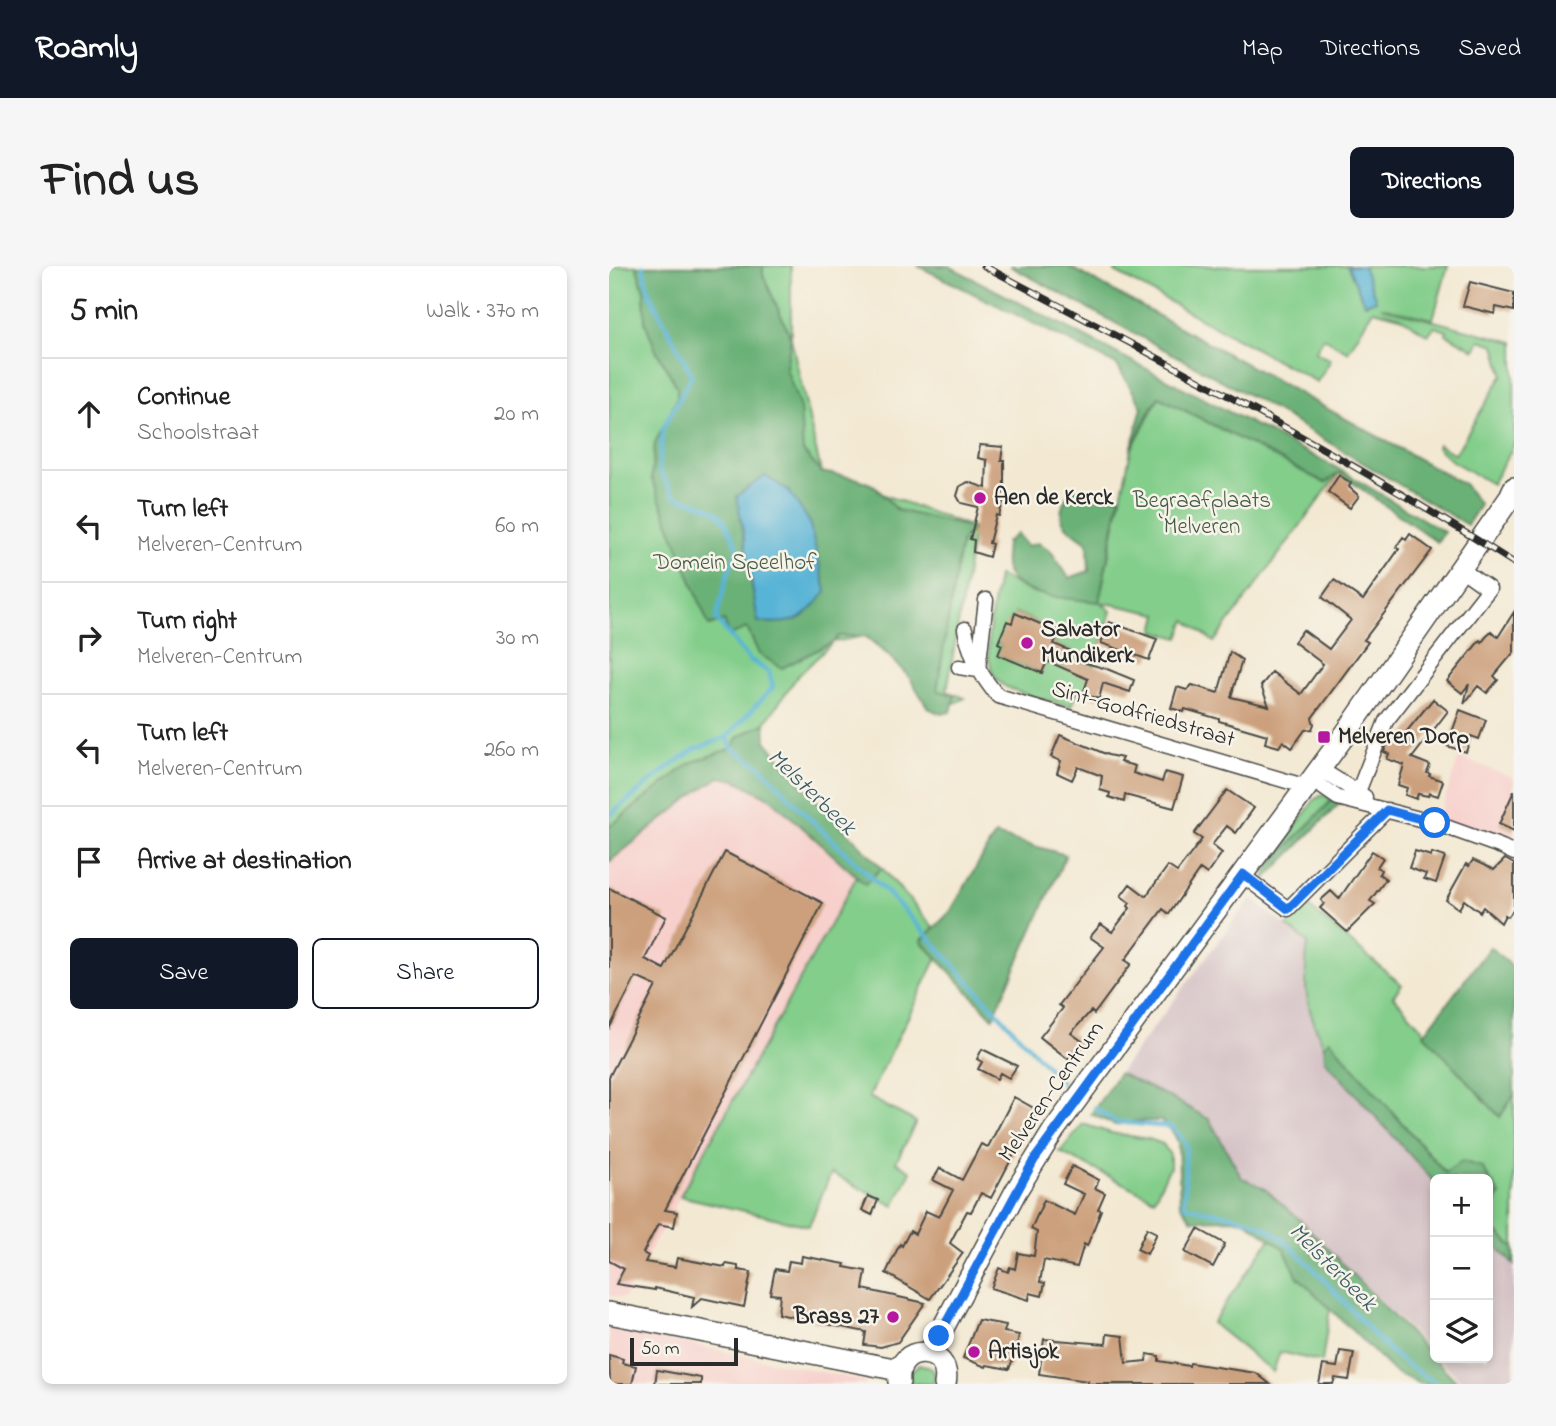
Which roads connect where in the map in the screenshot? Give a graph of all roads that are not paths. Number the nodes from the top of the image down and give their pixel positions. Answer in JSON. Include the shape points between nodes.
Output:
{"nodes":[{"id":1,"x":1514,"y":488,"type":"edge"},
{"id":2,"x":1461,"y":569,"type":"junction"},
{"id":3,"x":986,"y":600,"type":"dead end"},
{"id":4,"x":965,"y":629,"type":"dead end"},
{"id":5,"x":959,"y":667,"type":"dead end"},
{"id":6,"x":978,"y":670,"type":"junction"},
{"id":7,"x":1313,"y":779,"type":"junction"},
{"id":8,"x":1358,"y":793,"type":"junction"},
{"id":9,"x":1387,"y":810,"type":"junction"},
{"id":10,"x":1514,"y":853,"type":"edge"},
{"id":11,"x":1243,"y":874,"type":"junction"},
{"id":12,"x":609,"y":1313,"type":"edge"},
{"id":13,"x":929,"y":1354,"type":"junction"},
{"id":14,"x":899,"y":1377,"type":"edge"},
{"id":15,"x":952,"y":1383,"type":"edge"}],
"edges":[{"from":1,"to":2,"type":"main road","name":"Melveren-Centrum"},
{"from":2,"to":7,"type":"main road","name":"Melveren-Centrum"},
{"from":2,"to":8,"type":"street","via":[[1489,589],[1386,721]]},
{"from":3,"to":6,"type":"street"},
{"from":4,"to":6,"type":"street","name":"Sint-Godfriedstraat"},
{"from":5,"to":6,"type":"street"},
{"from":6,"to":7,"type":"street","name":"Sint-Godfriedstraat","via":[[998,696]]},
{"from":7,"to":8,"type":"street"},
{"from":7,"to":9,"type":"street","via":[[1338,797]]},
{"from":7,"to":11,"type":"main road","name":"Melveren-Centrum"},
{"from":8,"to":9,"type":"street"},
{"from":9,"to":10,"type":"street"},
{"from":9,"to":11,"type":"street","via":[[1288,909]]},
{"from":11,"to":13,"type":"main road","name":"Melveren-Centrum","via":[[1034,1160]]},
{"from":12,"to":14,"type":"main road"},
{"from":13,"to":14,"type":"main road","via":[[907,1358]]},
{"from":13,"to":15,"type":"main road","via":[[940,1361]]}]}
